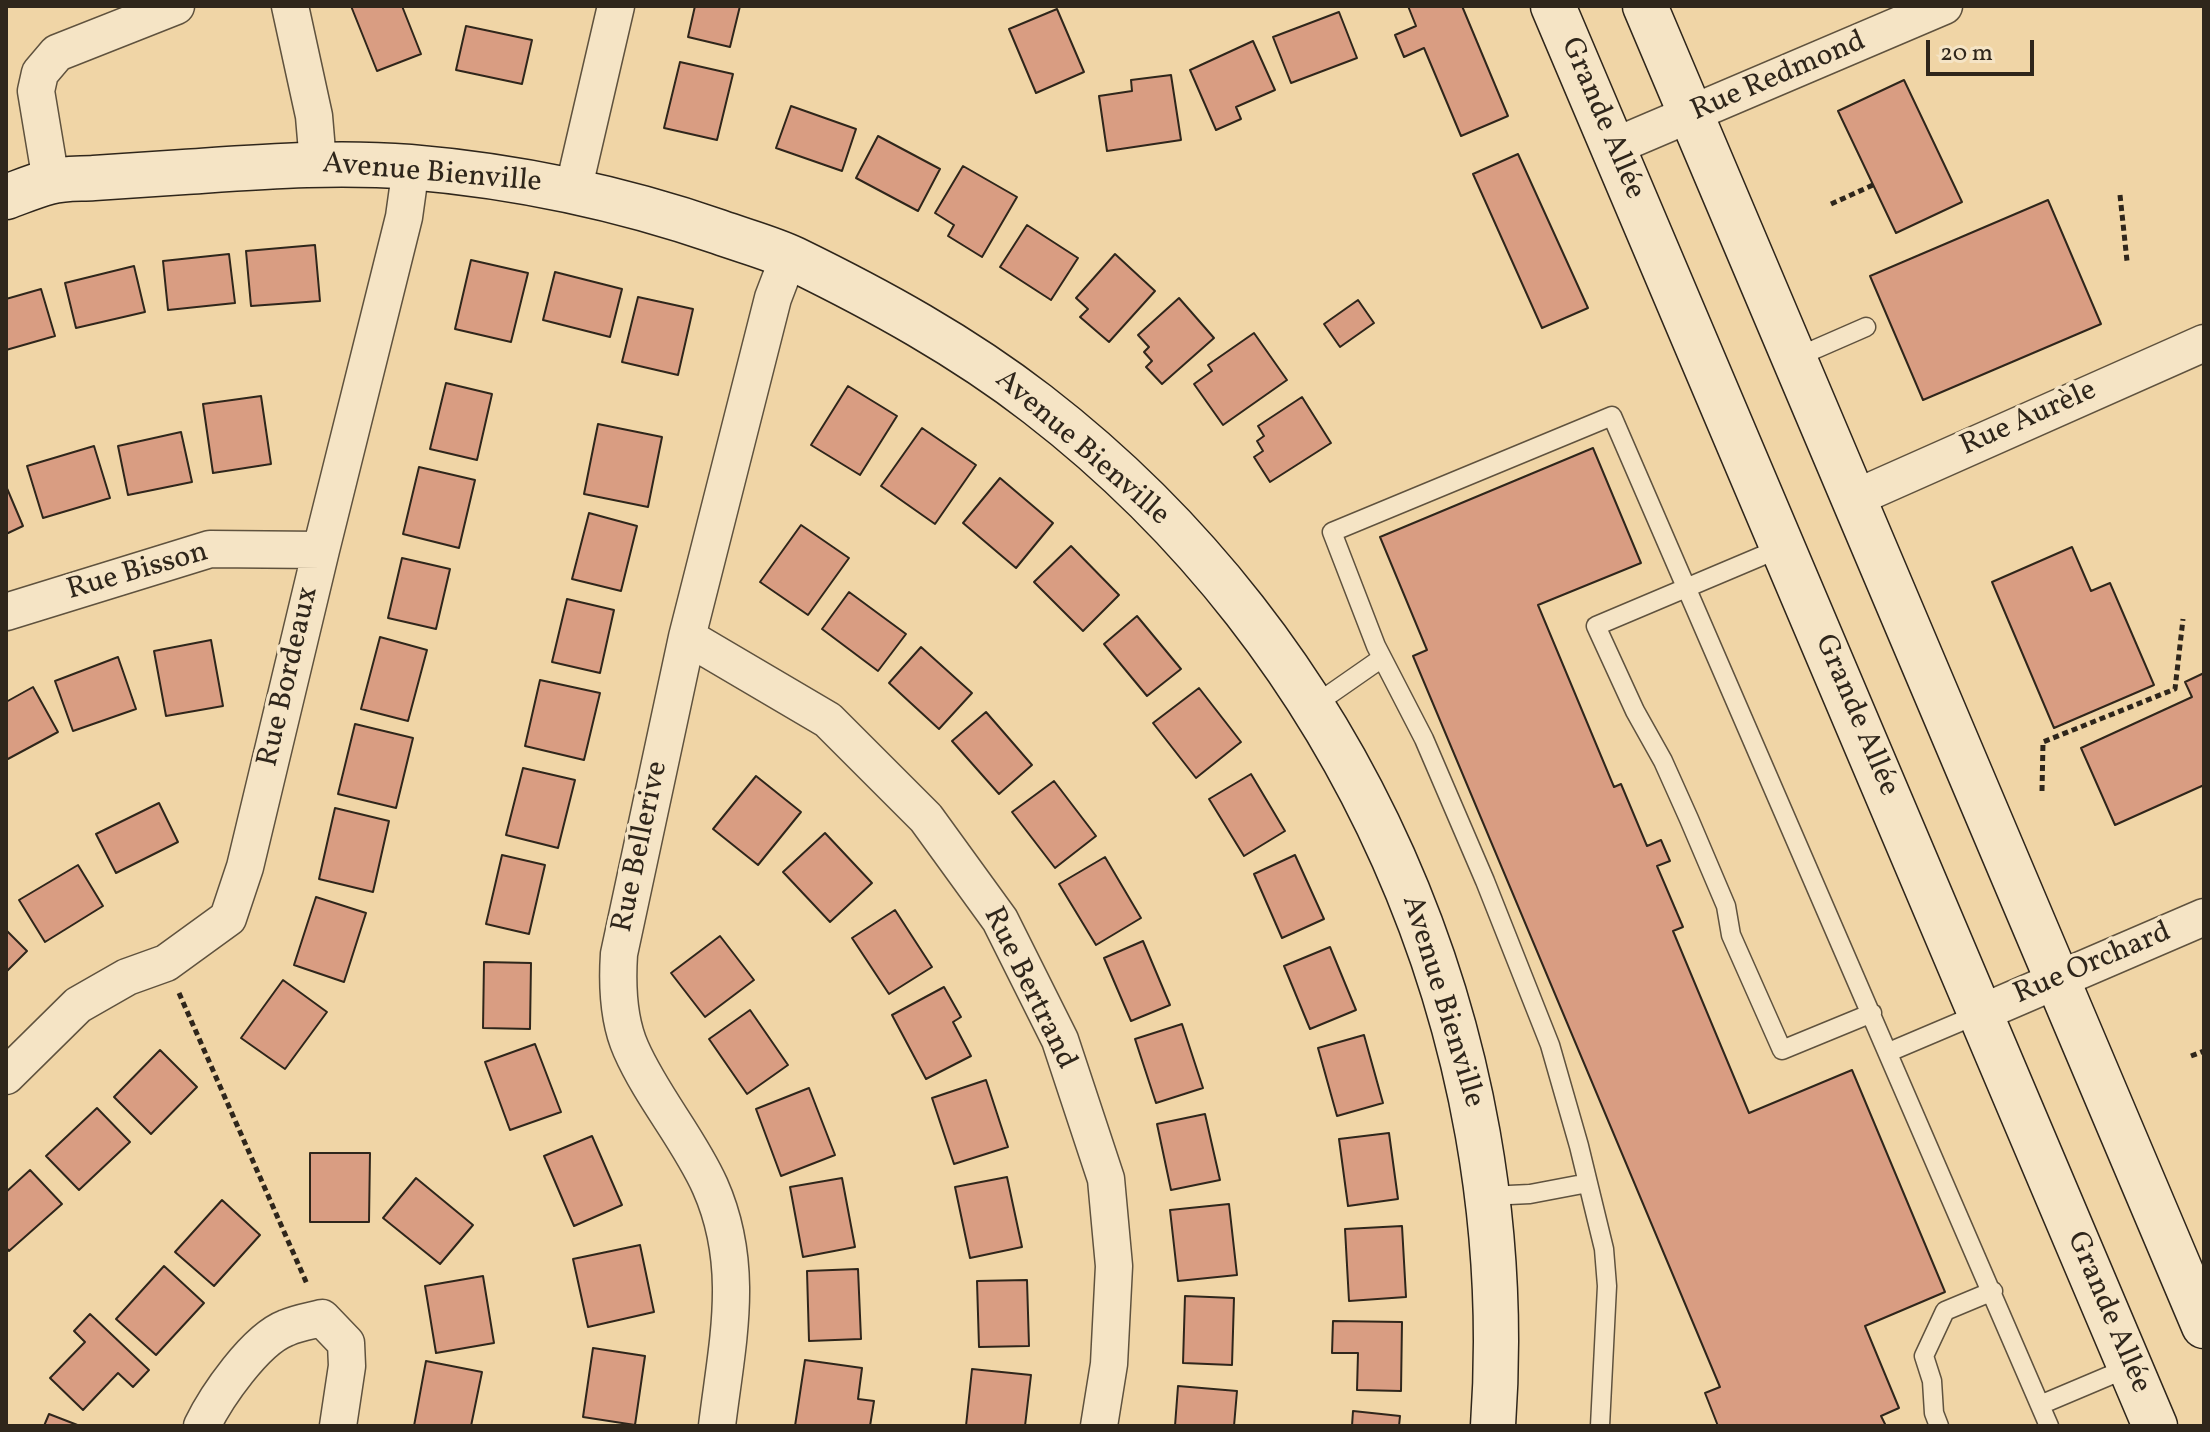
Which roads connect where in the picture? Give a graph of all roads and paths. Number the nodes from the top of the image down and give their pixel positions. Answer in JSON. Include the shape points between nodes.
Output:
{"nodes":[{"id":1,"x":176,"y":6,"type":"edge"},
{"id":2,"x":290,"y":6,"type":"edge"},
{"id":3,"x":616,"y":6,"type":"edge"},
{"id":4,"x":1553,"y":6,"type":"edge"},
{"id":5,"x":1645,"y":6,"type":"edge"},
{"id":6,"x":1944,"y":6,"type":"edge"},
{"id":7,"x":1691,"y":116,"type":"junction"},
{"id":8,"x":1613,"y":147,"type":"junction"},
{"id":9,"x":318,"y":163,"type":"junction"},
{"id":10,"x":411,"y":167,"type":"junction"},
{"id":11,"x":51,"y":181,"type":"junction"},
{"id":12,"x":1873,"y":185,"type":"dead end"},
{"id":13,"x":573,"y":191,"type":"junction"},
{"id":14,"x":2120,"y":195,"type":"dead end"},
{"id":15,"x":6,"y":197,"type":"edge"},
{"id":16,"x":1831,"y":204,"type":"dead end"},
{"id":17,"x":789,"y":256,"type":"junction"},
{"id":18,"x":2127,"y":261,"type":"dead end"},
{"id":19,"x":1866,"y":327,"type":"dead end"},
{"id":20,"x":2204,"y":343,"type":"edge"},
{"id":21,"x":1795,"y":358,"type":"junction"},
{"id":22,"x":1855,"y":498,"type":"junction"},
{"id":23,"x":1783,"y":547,"type":"junction"},
{"id":24,"x":321,"y":550,"type":"junction"},
{"id":25,"x":1685,"y":589,"type":"junction"},
{"id":26,"x":6,"y":612,"type":"edge"},
{"id":27,"x":2183,"y":619,"type":"dead end"},
{"id":28,"x":687,"y":637,"type":"junction"},
{"id":29,"x":1382,"y":658,"type":"junction"},
{"id":30,"x":1313,"y":706,"type":"junction"},
{"id":31,"x":2042,"y":791,"type":"dead end"},
{"id":32,"x":2204,"y":917,"type":"edge"},
{"id":33,"x":166,"y":963,"type":"junction"},
{"id":34,"x":2059,"y":980,"type":"junction"},
{"id":35,"x":1872,"y":1013,"type":"junction"},
{"id":36,"x":1981,"y":1013,"type":"junction"},
{"id":37,"x":2204,"y":1051,"type":"edge"},
{"id":38,"x":1889,"y":1052,"type":"junction"},
{"id":39,"x":2191,"y":1056,"type":"dead end"},
{"id":40,"x":6,"y":1076,"type":"edge"},
{"id":41,"x":1588,"y":1183,"type":"junction"},
{"id":42,"x":1488,"y":1196,"type":"junction"},
{"id":43,"x":1993,"y":1291,"type":"junction"},
{"id":44,"x":322,"y":1318,"type":"junction"},
{"id":45,"x":2204,"y":1326,"type":"edge"},
{"id":46,"x":2130,"y":1367,"type":"junction"},
{"id":47,"x":2040,"y":1405,"type":"junction"},
{"id":48,"x":202,"y":1426,"type":"edge"},
{"id":49,"x":338,"y":1426,"type":"edge"},
{"id":50,"x":717,"y":1426,"type":"edge"},
{"id":51,"x":1099,"y":1426,"type":"edge"},
{"id":52,"x":1493,"y":1426,"type":"edge"},
{"id":53,"x":1600,"y":1426,"type":"edge"},
{"id":54,"x":1939,"y":1426,"type":"edge"},
{"id":55,"x":2049,"y":1426,"type":"edge"},
{"id":56,"x":2155,"y":1426,"type":"edge"}],
"edges":[{"from":1,"to":11,"type":"street","via":[[57,53],[40,73],[36,91]]},
{"from":2,"to":9,"type":"street","via":[[314,116]]},
{"from":3,"to":13,"type":"street"},
{"from":4,"to":8,"type":"main road","name":"Grande Allée"},
{"from":5,"to":7,"type":"main road"},
{"from":6,"to":7,"type":"street","name":"Rue Redmond"},
{"from":7,"to":8,"type":"street","name":"Rue Redmond"},
{"from":7,"to":21,"type":"main road"},
{"from":8,"to":23,"type":"main road","name":"Grande Allée"},
{"from":9,"to":10,"type":"main road","name":"Avenue Bienville"},
{"from":9,"to":11,"type":"main road","name":"Avenue Bienville"},
{"from":10,"to":13,"type":"main road","name":"Avenue Bienville"},
{"from":10,"to":24,"type":"street","name":"Rue Bordeaux","via":[[404,217]]},
{"from":11,"to":15,"type":"main road","name":"Avenue Bienville"},
{"from":12,"to":16,"type":"path"},
{"from":13,"to":17,"type":"main road","name":"Avenue Bienville","via":[[638,206]]},
{"from":14,"to":18,"type":"path"},
{"from":17,"to":28,"type":"street","name":"Rue Bellerive","via":[[773,298]]},
{"from":17,"to":30,"type":"main road","name":"Avenue Bienville","via":[[956,348],[1065,427],[1198,555]]},
{"from":19,"to":21,"type":"lane"},
{"from":20,"to":22,"type":"street","name":"Rue Aurèle"},
{"from":21,"to":22,"type":"main road"},
{"from":22,"to":34,"type":"main road"},
{"from":23,"to":25,"type":"lane"},
{"from":23,"to":36,"type":"main road","name":"Grande Allée"},
{"from":24,"to":26,"type":"street","name":"Rue Bisson","via":[[210,549]]},
{"from":24,"to":33,"type":"street","name":"Rue Bordeaux","via":[[228,918]]},
{"from":25,"to":29,"type":"lane","via":[[1612,416],[1332,532]]},
{"from":25,"to":35,"type":"lane"},
{"from":25,"to":35,"type":"lane","via":[[1596,626],[1693,828],[1726,906],[1731,935],[1782,1050]]},
{"from":27,"to":31,"type":"path","via":[[2175,689],[2043,742]]},
{"from":28,"to":50,"type":"street","name":"Rue Bellerive","via":[[619,954],[617,991],[630,1047],[710,1187],[728,1243],[733,1298]]},
{"from":28,"to":51,"type":"street","name":"Rue Bertrand","via":[[828,720],[926,818],[1000,920],[1060,1040],[1106,1179],[1114,1266],[1109,1364]]},
{"from":29,"to":30,"type":"lane"},
{"from":29,"to":41,"type":"lane","via":[[1424,739],[1524,977],[1550,1045]]},
{"from":30,"to":42,"type":"main road","name":"Avenue Bienville","via":[[1386,841],[1438,971],[1470,1089]]},
{"from":32,"to":34,"type":"street","name":"Rue Orchard"},
{"from":33,"to":40,"type":"street","name":"Rue Bordeaux","via":[[127,977],[78,1005]]},
{"from":33,"to":44,"type":"path"},
{"from":34,"to":36,"type":"street","name":"Rue Orchard"},
{"from":34,"to":45,"type":"main road"},
{"from":35,"to":38,"type":"lane"},
{"from":36,"to":38,"type":"lane"},
{"from":36,"to":46,"type":"main road","name":"Grande Allée"},
{"from":37,"to":39,"type":"path"},
{"from":38,"to":43,"type":"lane"},
{"from":41,"to":42,"type":"lane"},
{"from":41,"to":53,"type":"lane","via":[[1607,1286]]},
{"from":42,"to":52,"type":"main road","name":"Avenue Bienville","via":[[1497,1315]]},
{"from":43,"to":47,"type":"lane"},
{"from":43,"to":54,"type":"lane","via":[[1945,1311],[1924,1356]]},
{"from":44,"to":48,"type":"street","via":[[283,1328],[250,1355]]},
{"from":44,"to":49,"type":"street","via":[[346,1343]]},
{"from":46,"to":47,"type":"lane"},
{"from":46,"to":56,"type":"main road","name":"Grande Allée"},
{"from":47,"to":55,"type":"lane"}]}
